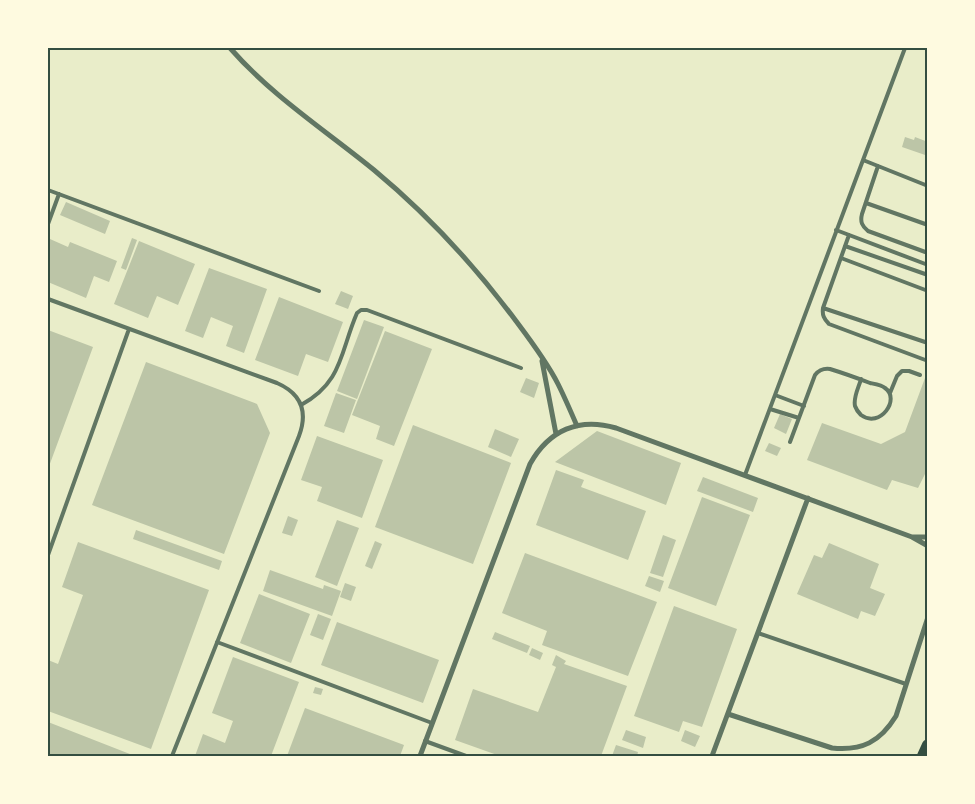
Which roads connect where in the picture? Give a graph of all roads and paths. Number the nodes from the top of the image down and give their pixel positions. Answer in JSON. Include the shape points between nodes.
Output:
{"nodes":[{"id":1,"x":230,"y":48,"type":"edge"},
{"id":2,"x":905,"y":48,"type":"edge"},
{"id":3,"x":862,"y":160,"type":"junction"},
{"id":4,"x":878,"y":166,"type":"junction"},
{"id":5,"x":928,"y":186,"type":"edge"},
{"id":6,"x":48,"y":190,"type":"edge"},
{"id":7,"x":59,"y":194,"type":"junction"},
{"id":8,"x":866,"y":203,"type":"junction"},
{"id":9,"x":48,"y":224,"type":"edge"},
{"id":10,"x":928,"y":225,"type":"edge"},
{"id":11,"x":836,"y":230,"type":"junction"},
{"id":12,"x":849,"y":235,"type":"junction"},
{"id":13,"x":845,"y":246,"type":"junction"},
{"id":14,"x":928,"y":253,"type":"edge"},
{"id":15,"x":841,"y":258,"type":"junction"},
{"id":16,"x":928,"y":265,"type":"edge"},
{"id":17,"x":928,"y":275,"type":"edge"},
{"id":18,"x":319,"y":291,"type":"dead end"},
{"id":19,"x":928,"y":291,"type":"edge"},
{"id":20,"x":48,"y":299,"type":"edge"},
{"id":21,"x":823,"y":308,"type":"junction"},
{"id":22,"x":129,"y":329,"type":"junction"},
{"id":23,"x":928,"y":343,"type":"edge"},
{"id":24,"x":542,"y":358,"type":"junction"},
{"id":25,"x":928,"y":361,"type":"edge"},
{"id":26,"x":521,"y":368,"type":"dead end"},
{"id":27,"x":920,"y":375,"type":"dead end"},
{"id":28,"x":861,"y":379,"type":"junction"},
{"id":29,"x":890,"y":393,"type":"junction"},
{"id":30,"x":774,"y":395,"type":"junction"},
{"id":31,"x":301,"y":405,"type":"junction"},
{"id":32,"x":804,"y":406,"type":"junction"},
{"id":33,"x":770,"y":409,"type":"junction"},
{"id":34,"x":799,"y":418,"type":"junction"},
{"id":35,"x":577,"y":426,"type":"junction"},
{"id":36,"x":556,"y":434,"type":"junction"},
{"id":37,"x":790,"y":442,"type":"dead end"},
{"id":38,"x":745,"y":475,"type":"junction"},
{"id":39,"x":808,"y":498,"type":"junction"},
{"id":40,"x":912,"y":537,"type":"junction"},
{"id":41,"x":928,"y":537,"type":"edge"},
{"id":42,"x":928,"y":546,"type":"edge"},
{"id":43,"x":48,"y":555,"type":"edge"},
{"id":44,"x":928,"y":617,"type":"edge"},
{"id":45,"x":758,"y":633,"type":"junction"},
{"id":46,"x":217,"y":642,"type":"junction"},
{"id":47,"x":906,"y":684,"type":"junction"},
{"id":48,"x":728,"y":714,"type":"junction"},
{"id":49,"x":432,"y":723,"type":"junction"},
{"id":50,"x":426,"y":742,"type":"junction"},
{"id":51,"x":928,"y":745,"type":"edge"},
{"id":52,"x":172,"y":756,"type":"edge"},
{"id":53,"x":420,"y":756,"type":"edge"},
{"id":54,"x":466,"y":756,"type":"edge"},
{"id":55,"x":712,"y":756,"type":"edge"},
{"id":56,"x":923,"y":756,"type":"edge"}],
"edges":[{"from":1,"to":24,"type":"street","via":[[290,105],[375,171],[425,217],[490,288]]},
{"from":2,"to":3,"type":"lane"},
{"from":3,"to":4,"type":"lane"},
{"from":3,"to":11,"type":"lane"},
{"from":4,"to":5,"type":"lane"},
{"from":4,"to":8,"type":"lane"},
{"from":6,"to":7,"type":"lane"},
{"from":7,"to":9,"type":"lane"},
{"from":7,"to":18,"type":"lane"},
{"from":8,"to":10,"type":"lane"},
{"from":8,"to":14,"type":"lane","via":[[860,221],[868,231]]},
{"from":11,"to":12,"type":"lane"},
{"from":11,"to":30,"type":"lane"},
{"from":12,"to":13,"type":"lane"},
{"from":12,"to":16,"type":"lane"},
{"from":13,"to":15,"type":"lane"},
{"from":13,"to":17,"type":"lane"},
{"from":15,"to":19,"type":"lane"},
{"from":15,"to":21,"type":"lane"},
{"from":20,"to":22,"type":"lane"},
{"from":21,"to":23,"type":"lane"},
{"from":21,"to":25,"type":"lane","via":[[824,320],[829,324]]},
{"from":22,"to":31,"type":"lane","via":[[277,383],[295,395]]},
{"from":22,"to":43,"type":"lane"},
{"from":24,"to":35,"type":"street"},
{"from":24,"to":36,"type":"street"},
{"from":26,"to":31,"type":"lane","via":[[361,310],[354,318],[333,377],[324,389]]},
{"from":27,"to":29,"type":"lane","via":[[902,371]]},
{"from":28,"to":29,"type":"lane","via":[[885,387]]},
{"from":28,"to":29,"type":"lane","via":[[855,406],[867,419],[884,415],[891,400]]},
{"from":28,"to":32,"type":"lane","via":[[824,368],[815,375]]},
{"from":30,"to":32,"type":"lane"},
{"from":30,"to":33,"type":"lane"},
{"from":31,"to":46,"type":"lane","via":[[303,426]]},
{"from":32,"to":34,"type":"lane"},
{"from":33,"to":34,"type":"lane"},
{"from":33,"to":38,"type":"lane"},
{"from":34,"to":37,"type":"lane"},
{"from":35,"to":36,"type":"street"},
{"from":35,"to":38,"type":"street","via":[[607,425]]},
{"from":36,"to":49,"type":"street","via":[[541,447],[530,464]]},
{"from":38,"to":39,"type":"street"},
{"from":39,"to":40,"type":"street"},
{"from":39,"to":45,"type":"street"},
{"from":40,"to":41,"type":"street"},
{"from":40,"to":42,"type":"street"},
{"from":44,"to":47,"type":"street"},
{"from":45,"to":47,"type":"lane"},
{"from":45,"to":48,"type":"street"},
{"from":46,"to":49,"type":"lane"},
{"from":46,"to":52,"type":"lane"},
{"from":47,"to":48,"type":"street","via":[[889,727],[869,743],[857,747],[832,748]]},
{"from":48,"to":55,"type":"street"},
{"from":49,"to":50,"type":"street"},
{"from":50,"to":53,"type":"street"},
{"from":50,"to":54,"type":"lane"},
{"from":51,"to":56,"type":"main road"}]}
